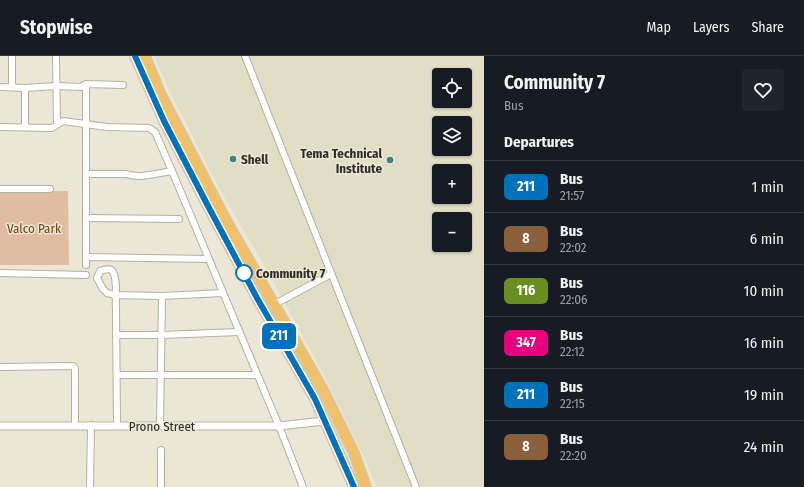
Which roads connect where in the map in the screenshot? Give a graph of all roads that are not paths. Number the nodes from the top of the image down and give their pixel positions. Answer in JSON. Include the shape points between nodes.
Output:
{"nodes":[{"id":1,"x":12,"y":56,"type":"edge"},
{"id":2,"x":56,"y":56,"type":"edge"},
{"id":3,"x":135,"y":56,"type":"edge"},
{"id":4,"x":145,"y":56,"type":"edge"},
{"id":5,"x":245,"y":56,"type":"edge"},
{"id":6,"x":86,"y":84,"type":"junction"},
{"id":7,"x":123,"y":85,"type":"dead end"},
{"id":8,"x":56,"y":86,"type":"junction"},
{"id":9,"x":0,"y":87,"type":"edge"},
{"id":10,"x":12,"y":87,"type":"junction"},
{"id":11,"x":25,"y":88,"type":"junction"},
{"id":12,"x":57,"y":124,"type":"junction"},
{"id":13,"x":86,"y":124,"type":"junction"},
{"id":14,"x":0,"y":127,"type":"edge"},
{"id":15,"x":25,"y":127,"type":"junction"},
{"id":16,"x":172,"y":171,"type":"junction"},
{"id":17,"x":86,"y":174,"type":"junction"},
{"id":18,"x":50,"y":188,"type":"dead end"},
{"id":19,"x":0,"y":189,"type":"edge"},
{"id":20,"x":86,"y":218,"type":"junction"},
{"id":21,"x":179,"y":219,"type":"dead end"},
{"id":22,"x":86,"y":257,"type":"junction"},
{"id":23,"x":209,"y":259,"type":"junction"},
{"id":24,"x":86,"y":265,"type":"dead end"},
{"id":25,"x":0,"y":273,"type":"edge"},
{"id":26,"x":331,"y":274,"type":"junction"},
{"id":27,"x":86,"y":275,"type":"dead end"},
{"id":28,"x":223,"y":293,"type":"junction"},
{"id":29,"x":162,"y":296,"type":"junction"},
{"id":30,"x":275,"y":304,"type":"junction"},
{"id":31,"x":240,"y":332,"type":"junction"},
{"id":32,"x":116,"y":335,"type":"junction"},
{"id":33,"x":162,"y":335,"type":"junction"},
{"id":34,"x":0,"y":367,"type":"edge"},
{"id":35,"x":117,"y":375,"type":"junction"},
{"id":36,"x":161,"y":375,"type":"junction"},
{"id":37,"x":257,"y":375,"type":"junction"},
{"id":38,"x":324,"y":421,"type":"junction"},
{"id":39,"x":75,"y":425,"type":"junction"},
{"id":40,"x":91,"y":425,"type":"junction"},
{"id":41,"x":0,"y":426,"type":"edge"},
{"id":42,"x":117,"y":426,"type":"junction"},
{"id":43,"x":160,"y":426,"type":"junction"},
{"id":44,"x":279,"y":426,"type":"junction"},
{"id":45,"x":161,"y":450,"type":"dead end"},
{"id":46,"x":90,"y":487,"type":"edge"},
{"id":47,"x":161,"y":487,"type":"edge"},
{"id":48,"x":303,"y":487,"type":"edge"},
{"id":49,"x":354,"y":487,"type":"edge"},
{"id":50,"x":366,"y":487,"type":"edge"},
{"id":51,"x":416,"y":487,"type":"edge"}],
"edges":[{"from":1,"to":10,"type":"street"},
{"from":2,"to":8,"type":"street"},
{"from":3,"to":38,"type":"highway","via":[[167,128],[257,298],[315,399]]},
{"from":4,"to":30,"type":"highway","via":[[160,93],[227,222]]},
{"from":5,"to":26,"type":"street"},
{"from":6,"to":7,"type":"street"},
{"from":6,"to":8,"type":"street","via":[[81,88]]},
{"from":6,"to":13,"type":"street"},
{"from":8,"to":11,"type":"street"},
{"from":8,"to":12,"type":"street"},
{"from":9,"to":10,"type":"street"},
{"from":10,"to":11,"type":"street"},
{"from":11,"to":15,"type":"street"},
{"from":12,"to":13,"type":"street","via":[[63,121]]},
{"from":12,"to":15,"type":"street","via":[[52,128]]},
{"from":13,"to":16,"type":"street","via":[[151,128]]},
{"from":13,"to":17,"type":"street"},
{"from":14,"to":15,"type":"street"},
{"from":16,"to":17,"type":"street","via":[[141,175]]},
{"from":16,"to":23,"type":"street"},
{"from":17,"to":20,"type":"street"},
{"from":18,"to":19,"type":"street"},
{"from":20,"to":21,"type":"street"},
{"from":20,"to":22,"type":"street"},
{"from":22,"to":23,"type":"street"},
{"from":22,"to":24,"type":"street"},
{"from":23,"to":28,"type":"street"},
{"from":25,"to":27,"type":"street"},
{"from":26,"to":30,"type":"street"},
{"from":26,"to":51,"type":"street"},
{"from":28,"to":29,"type":"street"},
{"from":28,"to":31,"type":"street"},
{"from":29,"to":32,"type":"street","via":[[115,295]]},
{"from":29,"to":33,"type":"street"},
{"from":30,"to":50,"type":"highway","via":[[322,388],[354,453]]},
{"from":31,"to":33,"type":"street"},
{"from":31,"to":37,"type":"street"},
{"from":32,"to":33,"type":"street"},
{"from":32,"to":35,"type":"street"},
{"from":33,"to":36,"type":"street"},
{"from":34,"to":39,"type":"street","via":[[73,366]]},
{"from":35,"to":36,"type":"street"},
{"from":35,"to":42,"type":"street"},
{"from":36,"to":37,"type":"street"},
{"from":36,"to":43,"type":"street"},
{"from":37,"to":44,"type":"street"},
{"from":38,"to":44,"type":"street","name":"Prono Street"},
{"from":38,"to":49,"type":"highway"},
{"from":39,"to":40,"type":"street","name":"Prono Street"},
{"from":39,"to":41,"type":"street","name":"Prono Street"},
{"from":40,"to":42,"type":"street","name":"Prono Street"},
{"from":40,"to":46,"type":"street"},
{"from":42,"to":43,"type":"street","name":"Prono Street"},
{"from":43,"to":44,"type":"street","name":"Prono Street"},
{"from":44,"to":48,"type":"street"},
{"from":45,"to":47,"type":"street"}]}
